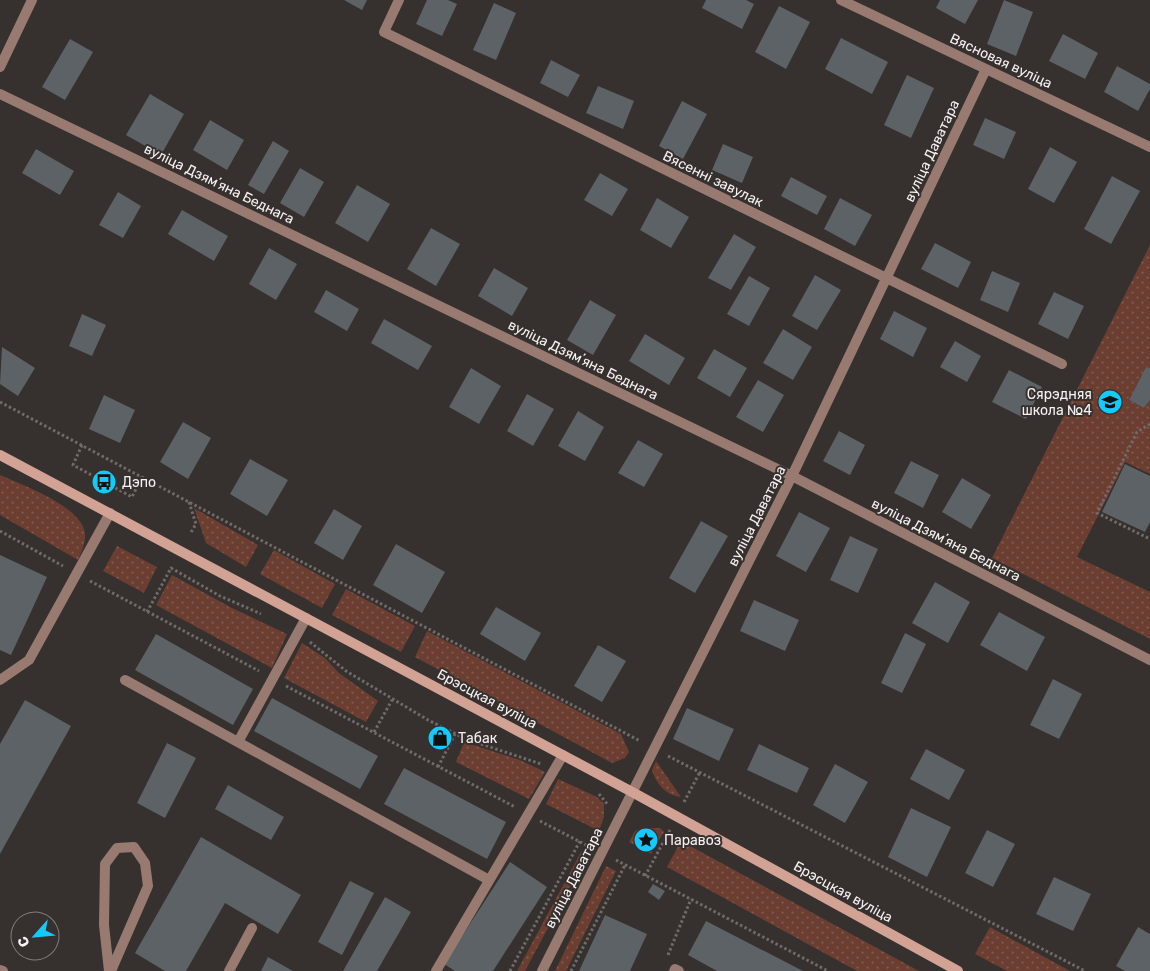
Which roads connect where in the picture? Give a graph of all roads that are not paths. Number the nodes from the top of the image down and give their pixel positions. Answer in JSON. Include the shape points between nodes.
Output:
{"nodes":[{"id":1,"x":32,"y":0,"type":"edge"},
{"id":2,"x":399,"y":0,"type":"edge"},
{"id":3,"x":841,"y":0,"type":"edge"},
{"id":4,"x":0,"y":68,"type":"edge"},
{"id":5,"x":986,"y":69,"type":"junction"},
{"id":6,"x":0,"y":94,"type":"edge"},
{"id":7,"x":1150,"y":147,"type":"edge"},
{"id":8,"x":886,"y":280,"type":"junction"},
{"id":9,"x":1062,"y":364,"type":"dead end"},
{"id":10,"x":0,"y":455,"type":"edge"},
{"id":11,"x":792,"y":476,"type":"junction"},
{"id":12,"x":110,"y":513,"type":"junction"},
{"id":13,"x":306,"y":618,"type":"junction"},
{"id":14,"x":1150,"y":660,"type":"edge"},
{"id":15,"x":0,"y":680,"type":"edge"},
{"id":16,"x":126,"y":680,"type":"dead end"},
{"id":17,"x":238,"y":742,"type":"junction"},
{"id":18,"x":563,"y":755,"type":"junction"},
{"id":19,"x":634,"y":793,"type":"junction"},
{"id":20,"x":489,"y":880,"type":"junction"},
{"id":21,"x":252,"y":928,"type":"dead end"},
{"id":22,"x":110,"y":971,"type":"edge"},
{"id":23,"x":229,"y":971,"type":"edge"},
{"id":24,"x":436,"y":971,"type":"edge"},
{"id":25,"x":542,"y":971,"type":"edge"},
{"id":26,"x":674,"y":971,"type":"edge"},
{"id":27,"x":678,"y":971,"type":"edge"},
{"id":28,"x":958,"y":971,"type":"edge"}],
"edges":[{"from":1,"to":4,"type":"street"},
{"from":2,"to":8,"type":"street","name":"Вясенні завулак","via":[[384,32]]},
{"from":3,"to":5,"type":"street","name":"Вясновая вуліца"},
{"from":5,"to":7,"type":"street","name":"Вясновая вуліца"},
{"from":5,"to":8,"type":"street","name":"вуліца Даватара"},
{"from":6,"to":11,"type":"street","name":"вуліца Дзямʼяна Беднага"},
{"from":8,"to":9,"type":"street","name":"Вясенні завулак"},
{"from":8,"to":11,"type":"street","name":"вуліца Даватара"},
{"from":10,"to":12,"type":"main road","name":"Брэсцкая вуліца"},
{"from":11,"to":14,"type":"street","name":"вуліца Дзямʼяна Беднага"},
{"from":11,"to":19,"type":"street","name":"вуліца Даватара"},
{"from":12,"to":13,"type":"main road","name":"Брэсцкая вуліца"},
{"from":12,"to":15,"type":"street","via":[[29,660]]},
{"from":13,"to":17,"type":"street"},
{"from":13,"to":18,"type":"main road","name":"Брэсцкая вуліца"},
{"from":16,"to":17,"type":"street"},
{"from":17,"to":20,"type":"street"},
{"from":18,"to":19,"type":"main road","name":"Брэсцкая вуліца"},
{"from":18,"to":20,"type":"street"},
{"from":19,"to":25,"type":"street","name":"вуліца Даватара"},
{"from":19,"to":28,"type":"main road","name":"Брэсцкая вуліца"},
{"from":20,"to":24,"type":"street"},
{"from":21,"to":23,"type":"street"},
{"from":22,"to":22,"type":"street","via":[[148,886],[145,863],[134,847],[117,848],[105,864],[104,925]]},
{"from":26,"to":27,"type":"street"}]}
